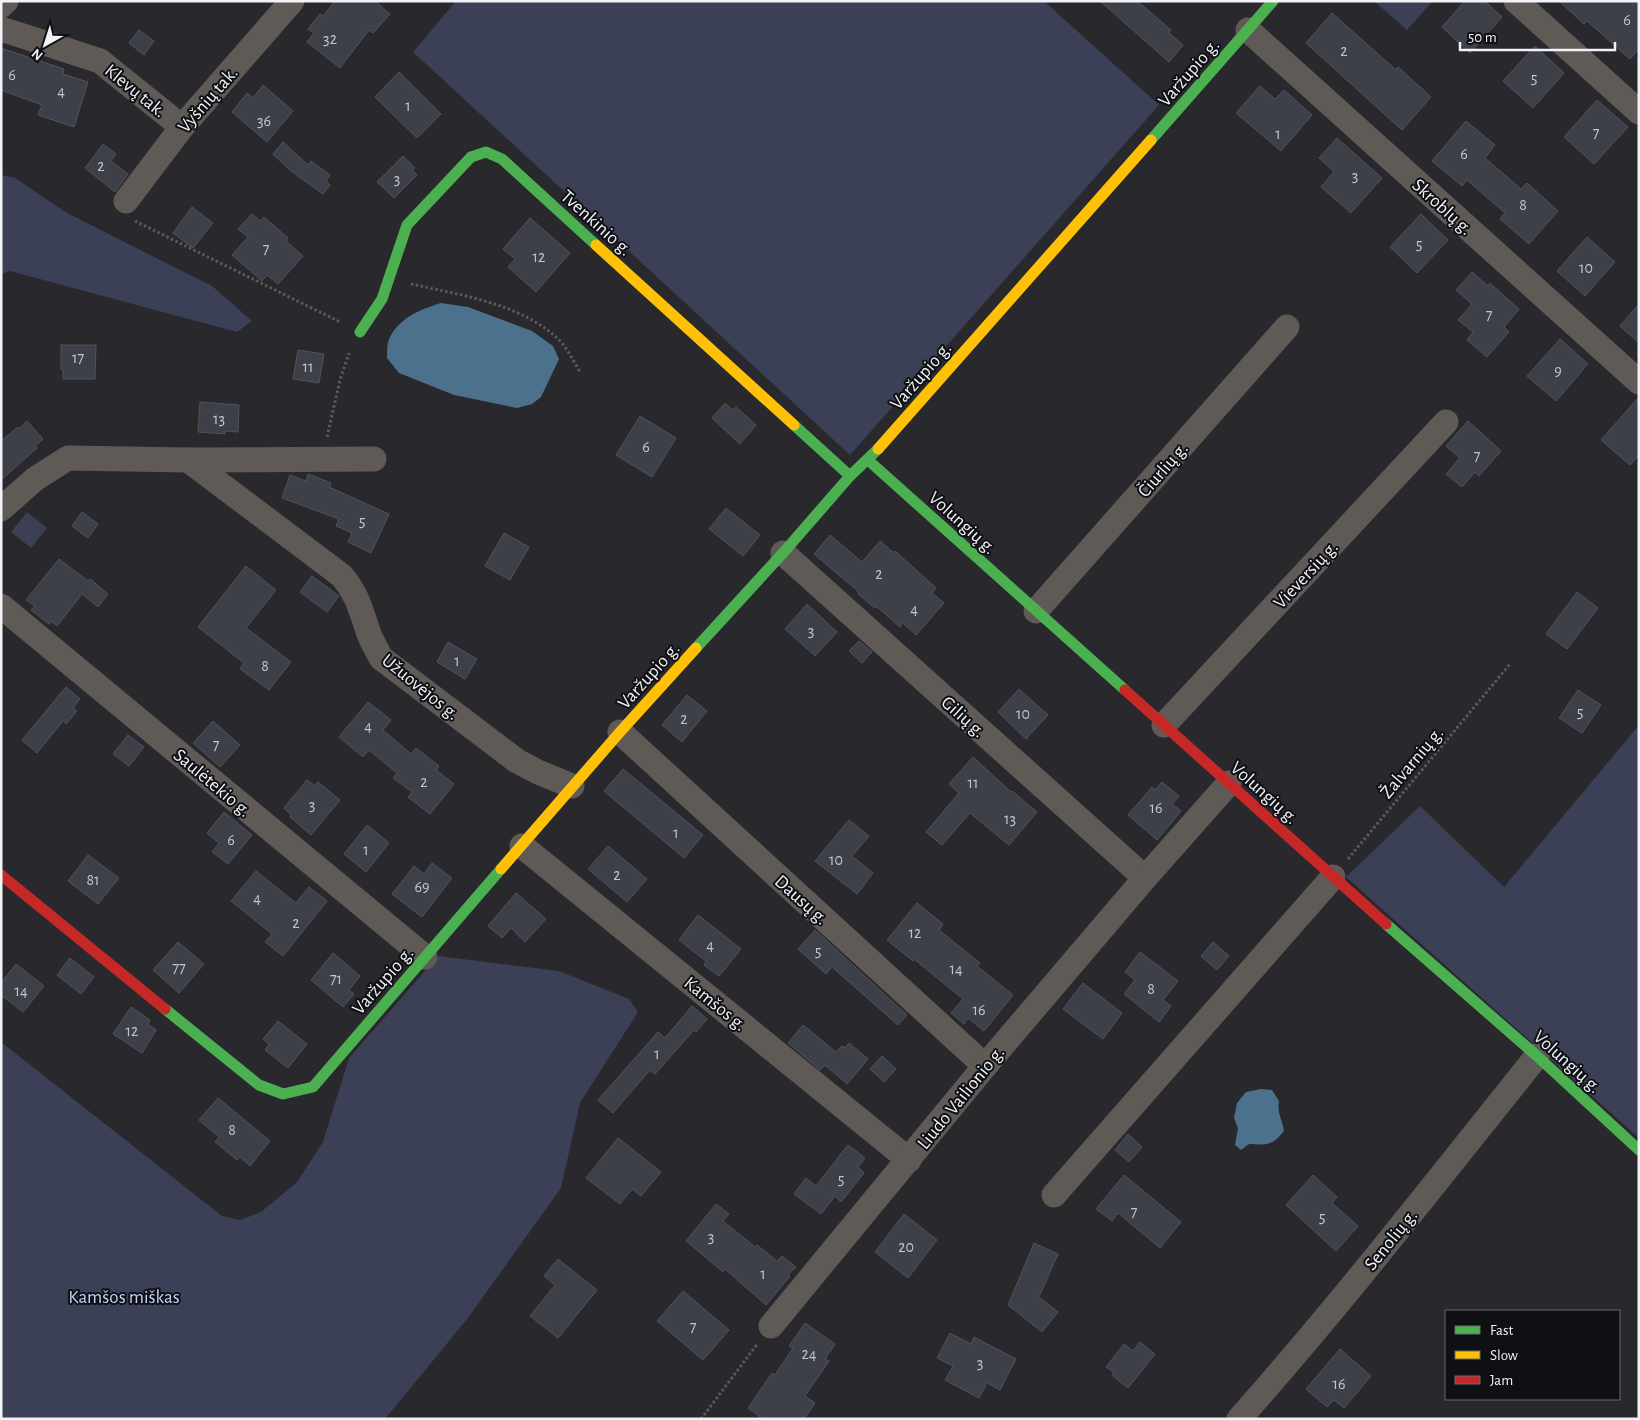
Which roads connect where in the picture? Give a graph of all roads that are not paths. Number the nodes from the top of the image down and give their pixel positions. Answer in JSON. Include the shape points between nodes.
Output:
{"nodes":[{"id":1,"x":6,"y":1,"type":"edge"},
{"id":2,"x":292,"y":1,"type":"edge"},
{"id":3,"x":1273,"y":1,"type":"edge"},
{"id":4,"x":1516,"y":1,"type":"edge"},
{"id":5,"x":1,"y":6,"type":"edge"},
{"id":6,"x":1,"y":29,"type":"edge"},
{"id":7,"x":1248,"y":30,"type":"junction"},
{"id":8,"x":1639,"y":112,"type":"edge"},
{"id":9,"x":182,"y":127,"type":"junction"},
{"id":10,"x":127,"y":209,"type":"road end"},
{"id":11,"x":1287,"y":327,"type":"dead end"},
{"id":12,"x":360,"y":332,"type":"road end"},
{"id":13,"x":1639,"y":382,"type":"edge"},
{"id":14,"x":1446,"y":422,"type":"dead end"},
{"id":15,"x":374,"y":459,"type":"dead end"},
{"id":16,"x":188,"y":460,"type":"junction"},
{"id":17,"x":868,"y":460,"type":"junction"},
{"id":18,"x":850,"y":476,"type":"junction"},
{"id":19,"x":1,"y":508,"type":"edge"},
{"id":20,"x":783,"y":553,"type":"junction"},
{"id":21,"x":1,"y":606,"type":"edge"},
{"id":22,"x":1036,"y":611,"type":"junction"},
{"id":23,"x":1164,"y":725,"type":"junction"},
{"id":24,"x":620,"y":732,"type":"junction"},
{"id":25,"x":1229,"y":783,"type":"junction"},
{"id":26,"x":572,"y":786,"type":"junction"},
{"id":27,"x":522,"y":846,"type":"junction"},
{"id":28,"x":1,"y":875,"type":"edge"},
{"id":29,"x":1333,"y":877,"type":"junction"},
{"id":30,"x":1145,"y":878,"type":"junction"},
{"id":31,"x":425,"y":957,"type":"junction"},
{"id":32,"x":1538,"y":1056,"type":"junction"},
{"id":33,"x":985,"y":1066,"type":"junction"},
{"id":34,"x":1639,"y":1150,"type":"edge"},
{"id":35,"x":909,"y":1160,"type":"junction"},
{"id":36,"x":1054,"y":1195,"type":"dead end"},
{"id":37,"x":771,"y":1326,"type":"road end"},
{"id":38,"x":1239,"y":1419,"type":"edge"}],
"edges":[{"from":1,"to":5,"type":"street"},
{"from":2,"to":9,"type":"street","name":"Vyšnių tak."},
{"from":3,"to":7,"type":"street","name":"Varžupio g."},
{"from":4,"to":8,"type":"street"},
{"from":6,"to":9,"type":"street","name":"Klevų tak.","via":[[100,61]]},
{"from":7,"to":13,"type":"street","name":"Skroblų g."},
{"from":7,"to":17,"type":"street","name":"Varžupio g."},
{"from":9,"to":10,"type":"street","name":"Vyšnių tak."},
{"from":11,"to":22,"type":"street","name":"Čiurlių g."},
{"from":12,"to":18,"type":"street","name":"Tvenkinio g.","via":[[382,299],[407,225],[471,156],[486,152],[502,159]]},
{"from":14,"to":23,"type":"street","name":"Vieversių g."},
{"from":15,"to":16,"type":"street"},
{"from":16,"to":19,"type":"street","via":[[68,458],[35,479]]},
{"from":16,"to":26,"type":"street","name":"Užuovėjos g.","via":[[342,576],[360,605],[369,636],[382,658],[517,761]]},
{"from":17,"to":18,"type":"street","name":"Varžupio g."},
{"from":17,"to":22,"type":"street","name":"Volungių g."},
{"from":18,"to":20,"type":"street","name":"Varžupio g."},
{"from":20,"to":24,"type":"street","name":"Varžupio g."},
{"from":20,"to":30,"type":"street","name":"Gilių g."},
{"from":21,"to":31,"type":"street","name":"Saulėtekio g."},
{"from":22,"to":23,"type":"street","name":"Volungių g."},
{"from":23,"to":25,"type":"street","name":"Volungių g."},
{"from":24,"to":26,"type":"street","name":"Varžupio g."},
{"from":24,"to":33,"type":"street","name":"Dausų g."},
{"from":25,"to":29,"type":"street","name":"Volungių g."},
{"from":25,"to":30,"type":"street","name":"Liudo Vailionio g."},
{"from":26,"to":27,"type":"street","name":"Varžupio g."},
{"from":27,"to":31,"type":"street","name":"Varžupio g."},
{"from":27,"to":35,"type":"street","name":"Kamšos g."},
{"from":28,"to":31,"type":"street","name":"Varžupio g.","via":[[259,1085],[283,1094],[313,1087]]},
{"from":29,"to":32,"type":"street","name":"Volungių g."},
{"from":29,"to":36,"type":"street"},
{"from":30,"to":33,"type":"street","name":"Liudo Vailionio g."},
{"from":32,"to":34,"type":"street","name":"Volungių g."},
{"from":32,"to":38,"type":"street","name":"Senolių g."},
{"from":33,"to":35,"type":"street","name":"Liudo Vailionio g."},
{"from":35,"to":37,"type":"street","name":"Liudo Vailionio g."}]}
